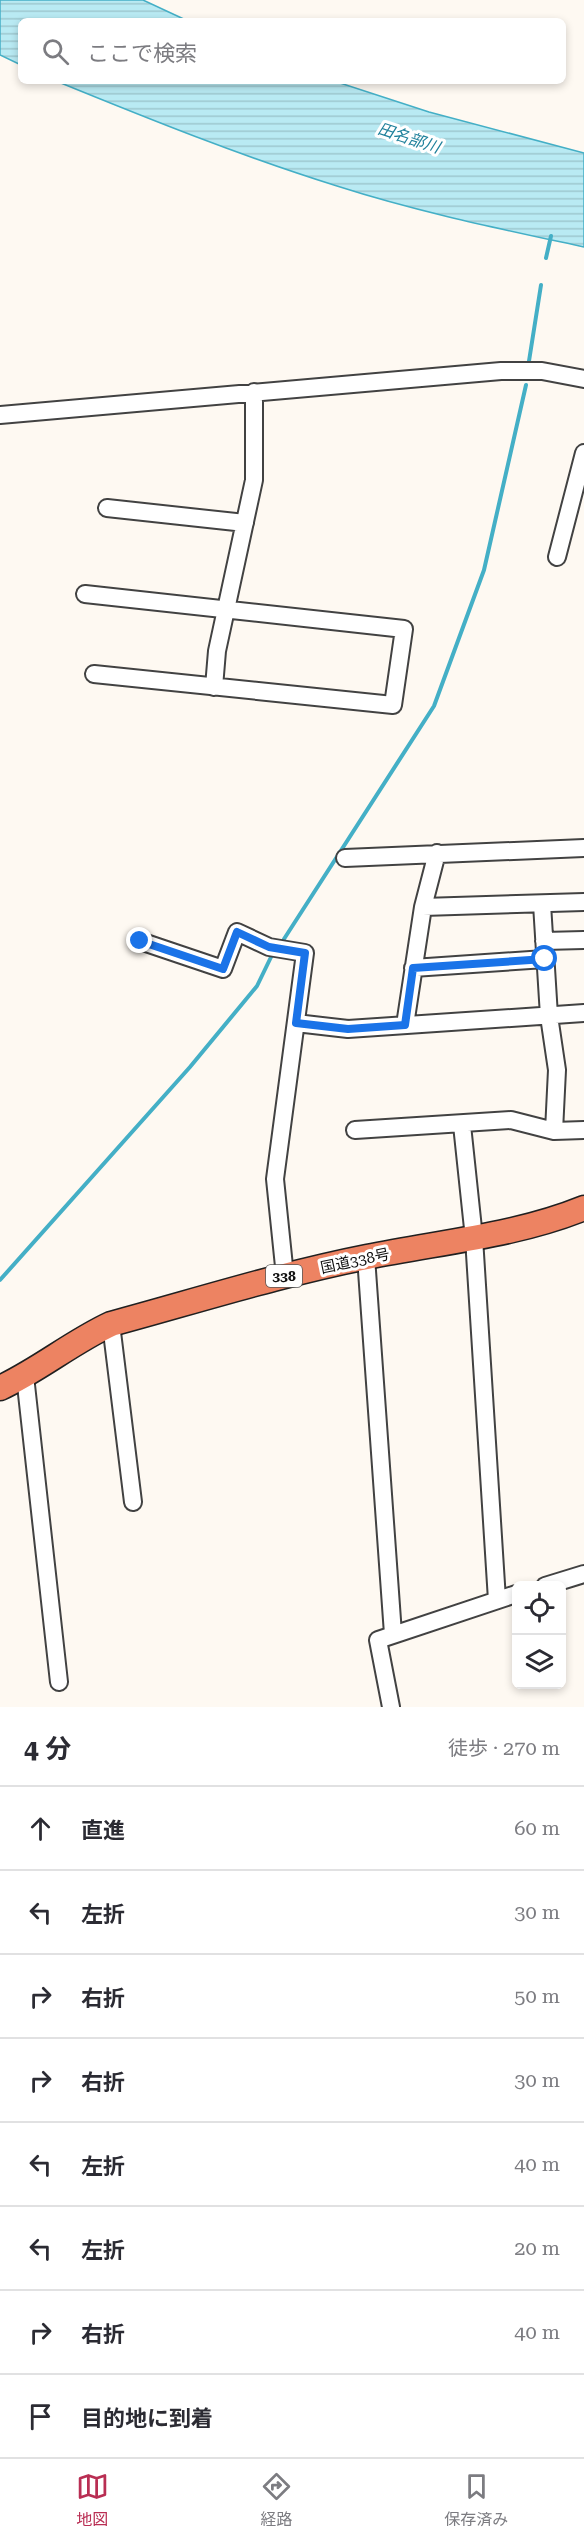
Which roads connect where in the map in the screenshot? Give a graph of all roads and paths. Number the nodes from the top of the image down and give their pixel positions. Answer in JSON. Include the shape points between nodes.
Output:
{"nodes":[{"id":1,"x":584,"y":379,"type":"edge"},
{"id":2,"x":254,"y":392,"type":"junction"},
{"id":3,"x":0,"y":416,"type":"edge"},
{"id":4,"x":584,"y":453,"type":"edge"},
{"id":5,"x":107,"y":508,"type":"dead end"},
{"id":6,"x":245,"y":523,"type":"junction"},
{"id":7,"x":557,"y":557,"type":"dead end"},
{"id":8,"x":85,"y":594,"type":"dead end"},
{"id":9,"x":228,"y":608,"type":"junction"},
{"id":10,"x":94,"y":674,"type":"dead end"},
{"id":11,"x":214,"y":687,"type":"junction"},
{"id":12,"x":584,"y":848,"type":"edge"},
{"id":13,"x":437,"y":854,"type":"junction"},
{"id":14,"x":345,"y":858,"type":"dead end"},
{"id":15,"x":584,"y":902,"type":"edge"},
{"id":16,"x":542,"y":904,"type":"junction"},
{"id":17,"x":423,"y":907,"type":"junction"},
{"id":18,"x":584,"y":940,"type":"edge"},
{"id":19,"x":140,"y":941,"type":"dead end"},
{"id":20,"x":544,"y":941,"type":"junction"},
{"id":21,"x":545,"y":959,"type":"junction"},
{"id":22,"x":413,"y":968,"type":"junction"},
{"id":23,"x":584,"y":1013,"type":"edge"},
{"id":24,"x":549,"y":1016,"type":"junction"},
{"id":25,"x":296,"y":1023,"type":"junction"},
{"id":26,"x":405,"y":1025,"type":"junction"},
{"id":27,"x":462,"y":1125,"type":"junction"},
{"id":28,"x":355,"y":1130,"type":"dead end"},
{"id":29,"x":584,"y":1130,"type":"edge"},
{"id":30,"x":554,"y":1131,"type":"junction"},
{"id":31,"x":584,"y":1208,"type":"edge"},
{"id":32,"x":474,"y":1238,"type":"junction"},
{"id":33,"x":366,"y":1257,"type":"junction"},
{"id":34,"x":285,"y":1276,"type":"junction"},
{"id":35,"x":111,"y":1324,"type":"junction"},
{"id":36,"x":25,"y":1376,"type":"junction"},
{"id":37,"x":0,"y":1388,"type":"edge"},
{"id":38,"x":133,"y":1502,"type":"dead end"},
{"id":39,"x":584,"y":1574,"type":"edge"},
{"id":40,"x":561,"y":1581,"type":"edge"},
{"id":41,"x":512,"y":1595,"type":"edge"},
{"id":42,"x":497,"y":1600,"type":"junction"},
{"id":43,"x":393,"y":1634,"type":"junction"},
{"id":44,"x":59,"y":1682,"type":"dead end"},
{"id":45,"x":391,"y":1707,"type":"edge"}],
"edges":[{"from":1,"to":2,"type":"street","via":[[542,371],[501,371]]},
{"from":2,"to":3,"type":"street"},
{"from":2,"to":6,"type":"street","via":[[254,480]]},
{"from":4,"to":7,"type":"street"},
{"from":5,"to":6,"type":"street"},
{"from":6,"to":9,"type":"street"},
{"from":8,"to":9,"type":"street"},
{"from":9,"to":11,"type":"street","via":[[217,651]]},
{"from":9,"to":11,"type":"street","via":[[404,628],[393,705]]},
{"from":10,"to":11,"type":"street"},
{"from":12,"to":13,"type":"street"},
{"from":13,"to":14,"type":"street"},
{"from":13,"to":17,"type":"street"},
{"from":15,"to":16,"type":"street"},
{"from":16,"to":17,"type":"street"},
{"from":16,"to":20,"type":"street"},
{"from":17,"to":22,"type":"street"},
{"from":18,"to":20,"type":"street"},
{"from":19,"to":25,"type":"street","via":[[223,969],[237,932],[269,947],[305,953]]},
{"from":20,"to":21,"type":"street"},
{"from":21,"to":22,"type":"street"},
{"from":21,"to":24,"type":"street"},
{"from":22,"to":26,"type":"street"},
{"from":23,"to":24,"type":"street"},
{"from":24,"to":26,"type":"street"},
{"from":24,"to":30,"type":"street","via":[[557,1070]]},
{"from":25,"to":26,"type":"street","via":[[348,1029]]},
{"from":25,"to":34,"type":"street","via":[[275,1179]]},
{"from":27,"to":28,"type":"street"},
{"from":27,"to":30,"type":"street","via":[[512,1120]]},
{"from":27,"to":32,"type":"street"},
{"from":29,"to":30,"type":"street"},
{"from":31,"to":32,"type":"highway","name":"国道338号","number":"338","via":[[550,1221]]},
{"from":32,"to":33,"type":"highway","name":"国道338号","number":"338"},
{"from":32,"to":42,"type":"street"},
{"from":33,"to":34,"type":"highway","name":"国道338号","number":"338"},
{"from":33,"to":43,"type":"street"},
{"from":34,"to":35,"type":"highway","name":"国道338号","number":"338"},
{"from":35,"to":36,"type":"highway","name":"国道338号","number":"338","via":[[84,1336]]},
{"from":35,"to":38,"type":"street"},
{"from":36,"to":37,"type":"highway","name":"国道338号","number":"338"},
{"from":36,"to":44,"type":"street"},
{"from":39,"to":40,"type":"street"},
{"from":41,"to":42,"type":"street"},
{"from":42,"to":43,"type":"street"},
{"from":43,"to":45,"type":"street","via":[[378,1640]]}]}
